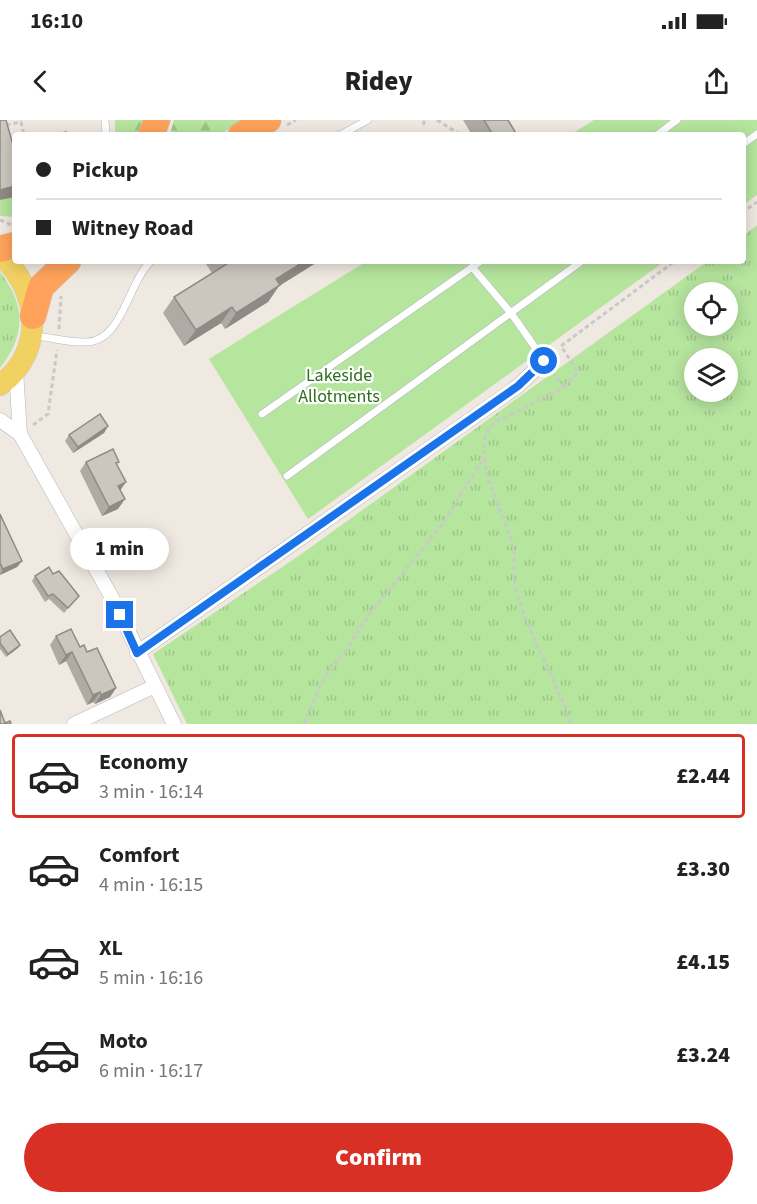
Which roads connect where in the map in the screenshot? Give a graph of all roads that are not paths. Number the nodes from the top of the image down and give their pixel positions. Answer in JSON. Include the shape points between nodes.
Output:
{"nodes":[{"id":1,"x":268,"y":120,"type":"edge"},
{"id":2,"x":368,"y":120,"type":"edge"},
{"id":3,"x":678,"y":120,"type":"edge"},
{"id":4,"x":246,"y":132,"type":"edge"},
{"id":5,"x":346,"y":132,"type":"edge"},
{"id":6,"x":661,"y":132,"type":"edge"},
{"id":7,"x":0,"y":255,"type":"edge"},
{"id":8,"x":149,"y":264,"type":"edge"},
{"id":9,"x":476,"y":264,"type":"edge"},
{"id":10,"x":578,"y":264,"type":"edge"},
{"id":11,"x":472,"y":267,"type":"junction"},
{"id":12,"x":60,"y":268,"type":"edge"},
{"id":13,"x":511,"y":313,"type":"junction"},
{"id":14,"x":32,"y":326,"type":"junction"},
{"id":15,"x":539,"y":352,"type":"joint"},
{"id":16,"x":16,"y":370,"type":"junction"},
{"id":17,"x":0,"y":385,"type":"edge"},
{"id":18,"x":262,"y":414,"type":"dead end"},
{"id":19,"x":0,"y":420,"type":"edge"},
{"id":20,"x":20,"y":434,"type":"junction"},
{"id":21,"x":286,"y":476,"type":"dead end"},
{"id":22,"x":137,"y":653,"type":"junction"},
{"id":23,"x":154,"y":686,"type":"junction"},
{"id":24,"x":74,"y":724,"type":"edge"},
{"id":25,"x":174,"y":724,"type":"edge"}],
"edges":[{"from":1,"to":4,"type":"highway"},
{"from":2,"to":5,"type":"lane"},
{"from":3,"to":6,"type":"lane"},
{"from":7,"to":14,"type":"main road","via":[[27,288]]},
{"from":8,"to":14,"type":"lane","via":[[133,284],[116,326],[104,336],[88,343],[58,338]]},
{"from":9,"to":11,"type":"lane"},
{"from":10,"to":13,"type":"lane"},
{"from":11,"to":13,"type":"lane"},
{"from":11,"to":18,"type":"lane"},
{"from":12,"to":14,"type":"highway","via":[[41,287]]},
{"from":13,"to":15,"type":"lane"},
{"from":13,"to":21,"type":"lane"},
{"from":14,"to":16,"type":"main road","via":[[24,358]]},
{"from":15,"to":22,"type":"street","via":[[544,361],[518,386]]},
{"from":16,"to":17,"type":"main road"},
{"from":16,"to":20,"type":"street"},
{"from":19,"to":20,"type":"street"},
{"from":20,"to":22,"type":"street","via":[[111,596]]},
{"from":22,"to":23,"type":"street"},
{"from":23,"to":24,"type":"street"},
{"from":23,"to":25,"type":"street"}]}
